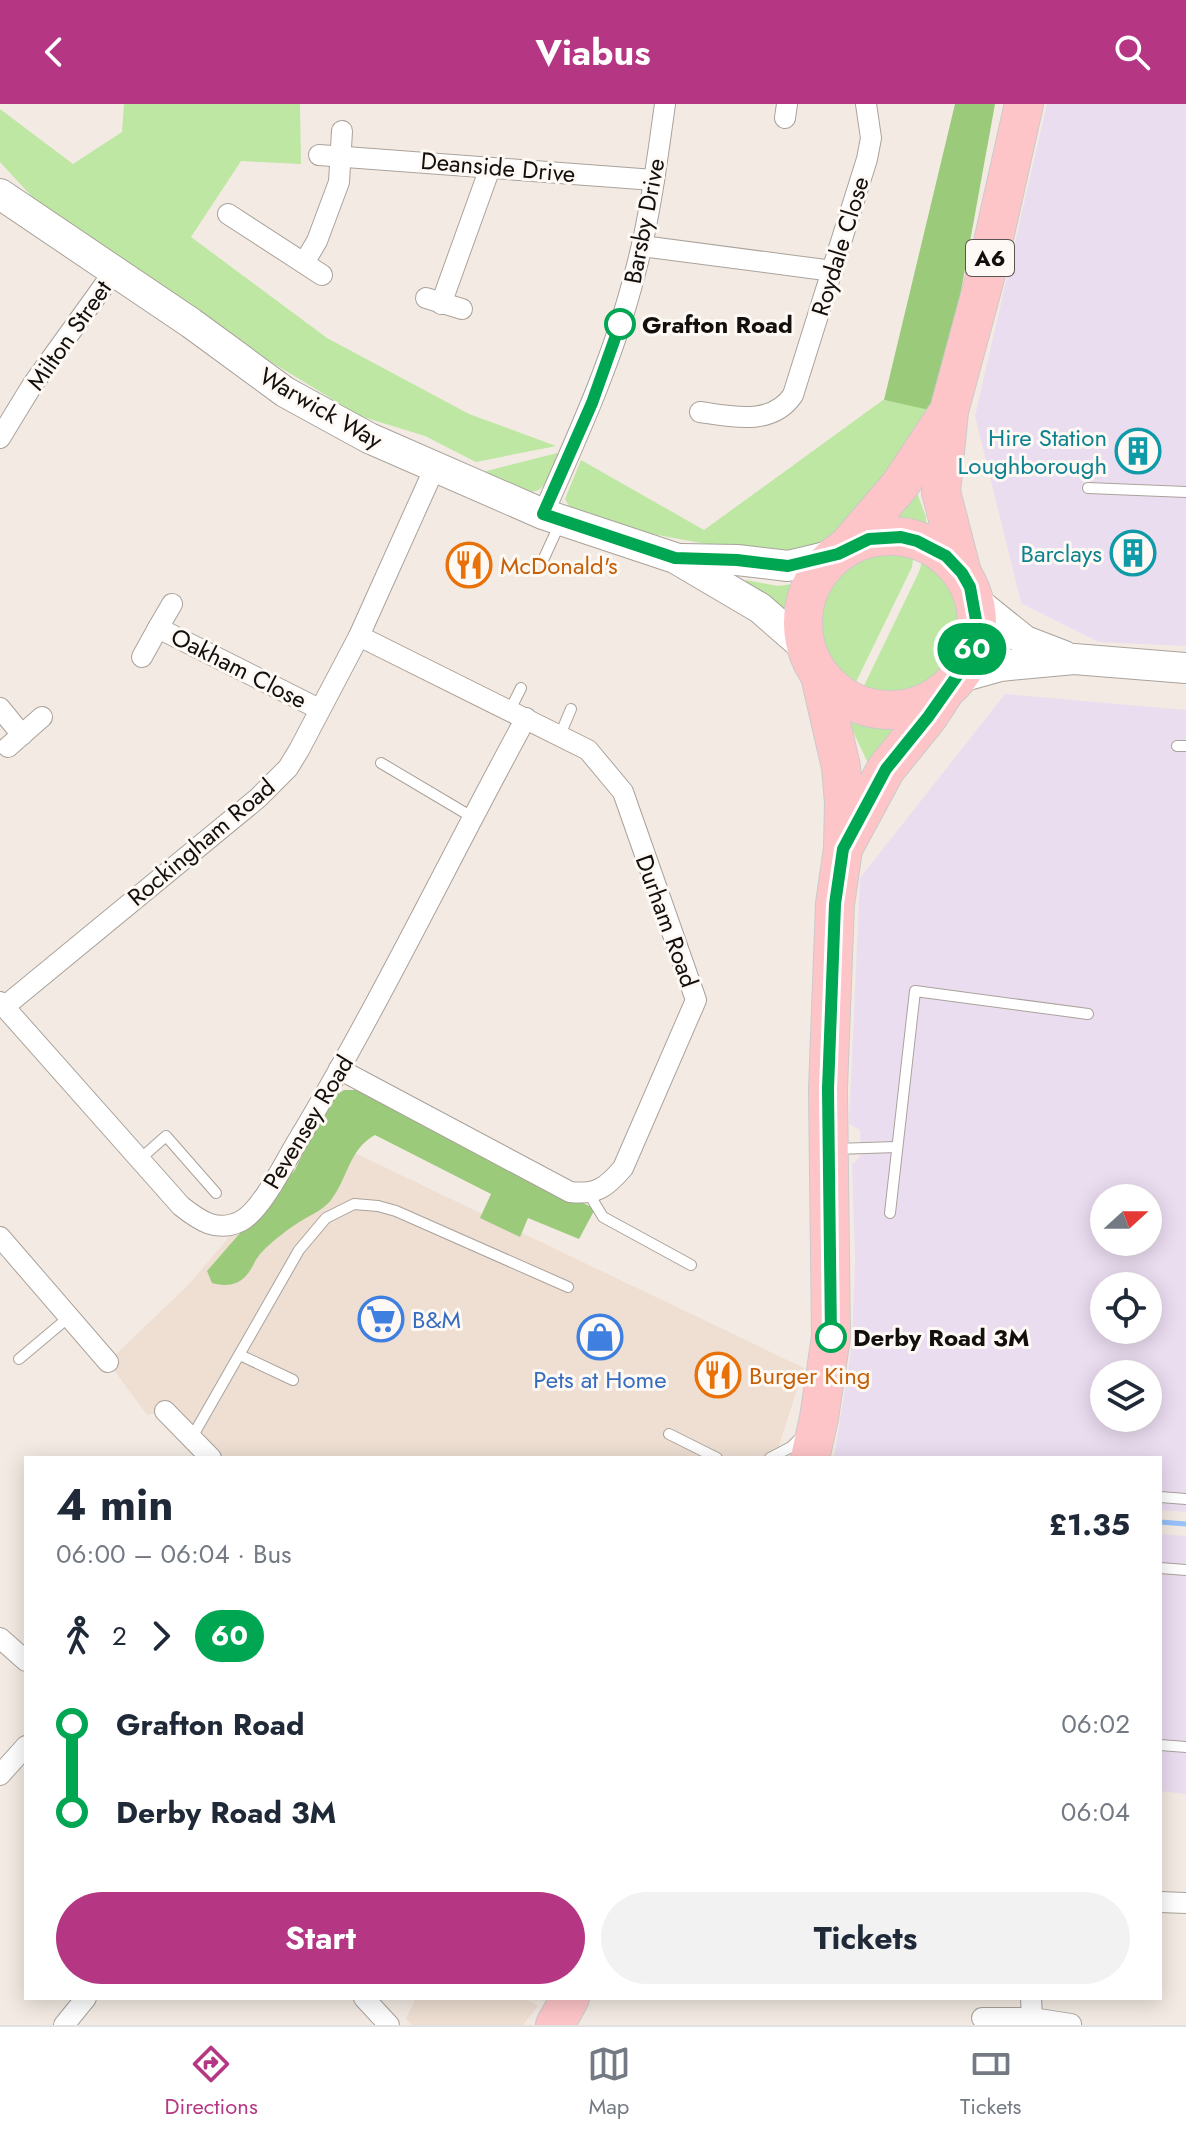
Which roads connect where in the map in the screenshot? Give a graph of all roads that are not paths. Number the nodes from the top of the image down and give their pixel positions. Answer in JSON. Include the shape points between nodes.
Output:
{"nodes":[{"id":1,"x":665,"y":104,"type":"edge"},
{"id":2,"x":866,"y":104,"type":"edge"},
{"id":3,"x":1024,"y":104,"type":"edge"},
{"id":4,"x":342,"y":131,"type":"dead end"},
{"id":5,"x":319,"y":155,"type":"dead end"},
{"id":6,"x":341,"y":155,"type":"junction"},
{"id":7,"x":490,"y":168,"type":"junction"},
{"id":8,"x":654,"y":180,"type":"junction"},
{"id":9,"x":0,"y":194,"type":"edge"},
{"id":10,"x":228,"y":214,"type":"dead end"},
{"id":11,"x":642,"y":246,"type":"junction"},
{"id":12,"x":304,"y":263,"type":"junction"},
{"id":13,"x":833,"y":271,"type":"junction"},
{"id":14,"x":113,"y":273,"type":"junction"},
{"id":15,"x":322,"y":275,"type":"dead end"},
{"id":16,"x":462,"y":309,"type":"dead end"},
{"id":17,"x":949,"y":411,"type":"junction"},
{"id":18,"x":709,"y":418,"type":"dead end"},
{"id":19,"x":0,"y":438,"type":"edge"},
{"id":20,"x":435,"y":467,"type":"junction"},
{"id":21,"x":1088,"y":488,"type":"dead end"},
{"id":22,"x":1186,"y":492,"type":"edge"},
{"id":23,"x":552,"y":517,"type":"junction"},
{"id":24,"x":842,"y":551,"type":"junction"},
{"id":25,"x":544,"y":558,"type":"dead end"},
{"id":26,"x":675,"y":558,"type":"junction"},
{"id":27,"x":968,"y":586,"type":"junction"},
{"id":28,"x":172,"y":604,"type":"dead end"},
{"id":29,"x":158,"y":628,"type":"junction"},
{"id":30,"x":359,"y":636,"type":"junction"},
{"id":31,"x":142,"y":657,"type":"dead end"},
{"id":32,"x":1074,"y":659,"type":"junction"},
{"id":33,"x":813,"y":662,"type":"junction"},
{"id":34,"x":1186,"y":668,"type":"edge"},
{"id":35,"x":952,"y":683,"type":"junction"},
{"id":36,"x":521,"y":688,"type":"dead end"},
{"id":37,"x":0,"y":708,"type":"edge"},
{"id":38,"x":319,"y":709,"type":"junction"},
{"id":39,"x":571,"y":709,"type":"dead end"},
{"id":40,"x":518,"y":714,"type":"junction"},
{"id":41,"x":42,"y":717,"type":"dead end"},
{"id":42,"x":560,"y":735,"type":"junction"},
{"id":43,"x":381,"y":763,"type":"dead end"},
{"id":44,"x":472,"y":817,"type":"junction"},
{"id":45,"x":843,"y":849,"type":"junction"},
{"id":46,"x":2,"y":1004,"type":"edge"},
{"id":47,"x":1088,"y":1014,"type":"dead end"},
{"id":48,"x":339,"y":1069,"type":"junction"},
{"id":49,"x":897,"y":1147,"type":"junction"},
{"id":50,"x":828,"y":1149,"type":"junction"},
{"id":51,"x":140,"y":1159,"type":"junction"},
{"id":52,"x":216,"y":1193,"type":"dead end"},
{"id":53,"x":589,"y":1194,"type":"junction"},
{"id":54,"x":890,"y":1213,"type":"dead end"},
{"id":55,"x":0,"y":1237,"type":"edge"},
{"id":56,"x":691,"y":1265,"type":"dead end"},
{"id":57,"x":568,"y":1287,"type":"dead end"},
{"id":58,"x":69,"y":1317,"type":"junction"},
{"id":59,"x":240,"y":1355,"type":"junction"},
{"id":60,"x":19,"y":1359,"type":"dead end"},
{"id":61,"x":108,"y":1362,"type":"dead end"},
{"id":62,"x":293,"y":1380,"type":"dead end"},
{"id":63,"x":165,"y":1411,"type":"dead end"},
{"id":64,"x":819,"y":1418,"type":"junction"},
{"id":65,"x":669,"y":1434,"type":"dead end"},
{"id":66,"x":191,"y":1439,"type":"junction"},
{"id":67,"x":207,"y":1456,"type":"edge"},
{"id":68,"x":714,"y":1456,"type":"edge"},
{"id":69,"x":774,"y":1456,"type":"edge"},
{"id":70,"x":810,"y":1456,"type":"edge"},
{"id":71,"x":1162,"y":1497,"type":"edge"},
{"id":72,"x":1186,"y":1499,"type":"edge"},
{"id":73,"x":1162,"y":1568,"type":"edge"},
{"id":74,"x":1186,"y":1570,"type":"edge"},
{"id":75,"x":0,"y":1638,"type":"edge"},
{"id":76,"x":24,"y":1659,"type":"edge"},
{"id":77,"x":1162,"y":1745,"type":"edge"},
{"id":78,"x":1186,"y":1747,"type":"edge"},
{"id":79,"x":24,"y":1748,"type":"edge"},
{"id":80,"x":0,"y":1775,"type":"edge"},
{"id":81,"x":1162,"y":1902,"type":"edge"},
{"id":82,"x":1186,"y":1903,"type":"edge"},
{"id":83,"x":84,"y":2000,"type":"edge"},
{"id":84,"x":366,"y":2000,"type":"edge"},
{"id":85,"x":569,"y":2000,"type":"edge"},
{"id":86,"x":1032,"y":2008,"type":"edge"},
{"id":87,"x":982,"y":2018,"type":"dead end"},
{"id":88,"x":1071,"y":2024,"type":"edge"},
{"id":89,"x":64,"y":2025,"type":"edge"},
{"id":90,"x":389,"y":2025,"type":"edge"},
{"id":91,"x":555,"y":2025,"type":"edge"}],
"edges":[{"from":1,"to":8,"type":"street","name":"Barsby Drive"},
{"from":2,"to":13,"type":"street","name":"Roydale Close","via":[[871,138],[867,159]]},
{"from":3,"to":17,"type":"highway","number":"A6"},
{"from":4,"to":6,"type":"street"},
{"from":5,"to":6,"type":"street","name":"Deanside Drive"},
{"from":6,"to":7,"type":"street","name":"Deanside Drive"},
{"from":6,"to":12,"type":"street","via":[[339,182]]},
{"from":7,"to":8,"type":"street","name":"Deanside Drive"},
{"from":7,"to":16,"type":"street","via":[[433,301]]},
{"from":8,"to":11,"type":"street","name":"Barsby Drive"},
{"from":9,"to":14,"type":"street","name":"Warwick Way"},
{"from":10,"to":12,"type":"street"},
{"from":11,"to":13,"type":"street"},
{"from":11,"to":23,"type":"street","name":"Barsby Drive","via":[[610,356]]},
{"from":12,"to":15,"type":"street"},
{"from":13,"to":18,"type":"street","name":"Roydale Close","via":[[787,404],[761,416]]},
{"from":14,"to":19,"type":"street","name":"Milton Street"},
{"from":14,"to":20,"type":"street","name":"Warwick Way","via":[[285,392]]},
{"from":17,"to":24,"type":"highway","number":"A6","via":[[900,485]]},
{"from":17,"to":27,"type":"highway","number":"A6","via":[[941,492]]},
{"from":20,"to":23,"type":"street","name":"Warwick Way"},
{"from":20,"to":30,"type":"street","name":"Rockingham Road"},
{"from":21,"to":22,"type":"lane"},
{"from":23,"to":25,"type":"lane"},
{"from":23,"to":26,"type":"street","name":"Warwick Way"},
{"from":24,"to":26,"type":"street","name":"Warwick Way","via":[[788,566]]},
{"from":24,"to":27,"type":"highway","via":[[877,538],[909,539],[946,556]]},
{"from":24,"to":33,"type":"highway","number":"A6","via":[[824,566],[808,593],[802,623]]},
{"from":26,"to":33,"type":"street","name":"Warwick Way","via":[[760,608]]},
{"from":27,"to":32,"type":"street","via":[[1025,641]]},
{"from":27,"to":35,"type":"highway","number":"A6","via":[[975,640]]},
{"from":28,"to":29,"type":"street","name":"Oakham Close"},
{"from":29,"to":31,"type":"street","name":"Oakham Close"},
{"from":29,"to":38,"type":"street","name":"Oakham Close"},
{"from":30,"to":38,"type":"street","name":"Rockingham Road"},
{"from":30,"to":40,"type":"street","name":"Durham Road"},
{"from":32,"to":34,"type":"street"},
{"from":32,"to":35,"type":"street","via":[[1000,666]]},
{"from":33,"to":35,"type":"highway","via":[[837,693],[877,710],[919,705]]},
{"from":33,"to":45,"type":"highway","number":"A6","via":[[841,767]]},
{"from":35,"to":45,"type":"highway","number":"A6","via":[[886,769]]},
{"from":36,"to":40,"type":"lane"},
{"from":37,"to":41,"type":"street","via":[[15,741]]},
{"from":38,"to":46,"type":"street","name":"Rockingham Road","via":[[299,750],[273,785]]},
{"from":39,"to":42,"type":"lane"},
{"from":40,"to":42,"type":"street","name":"Durham Road"},
{"from":40,"to":44,"type":"street","name":"Pevensey Road"},
{"from":42,"to":53,"type":"street","name":"Durham Road","via":[[588,750],[623,792],[696,1000],[623,1168],[610,1183]]},
{"from":43,"to":44,"type":"lane"},
{"from":44,"to":48,"type":"street","name":"Pevensey Road"},
{"from":45,"to":50,"type":"highway","number":"A6","via":[[835,904]]},
{"from":46,"to":51,"type":"street","name":"Pevensey Road"},
{"from":47,"to":49,"type":"lane","via":[[915,991]]},
{"from":48,"to":51,"type":"street","name":"Pevensey Road","via":[[266,1195],[244,1220],[225,1226],[198,1220]]},
{"from":48,"to":53,"type":"street","via":[[460,1125],[570,1192]]},
{"from":49,"to":50,"type":"lane"},
{"from":49,"to":54,"type":"lane"},
{"from":50,"to":64,"type":"highway","number":"A6","via":[[831,1337]]},
{"from":51,"to":52,"type":"lane","via":[[166,1136]]},
{"from":53,"to":56,"type":"lane","via":[[603,1217]]},
{"from":55,"to":58,"type":"street"},
{"from":57,"to":59,"type":"lane","via":[[396,1211],[354,1204],[326,1218],[299,1250]]},
{"from":58,"to":60,"type":"lane"},
{"from":58,"to":61,"type":"street"},
{"from":59,"to":62,"type":"lane"},
{"from":59,"to":66,"type":"lane"},
{"from":63,"to":66,"type":"street"},
{"from":64,"to":69,"type":"lane","via":[[791,1447]]},
{"from":64,"to":70,"type":"highway","number":"A6"},
{"from":65,"to":68,"type":"lane"},
{"from":66,"to":67,"type":"street"},
{"from":71,"to":72,"type":"lane"},
{"from":73,"to":74,"type":"lane"},
{"from":75,"to":76,"type":"street"},
{"from":77,"to":78,"type":"lane"},
{"from":79,"to":80,"type":"street"},
{"from":81,"to":82,"type":"street"},
{"from":83,"to":89,"type":"street"},
{"from":84,"to":90,"type":"street"},
{"from":85,"to":91,"type":"highway"},
{"from":86,"to":87,"type":"street"},
{"from":86,"to":88,"type":"street"}]}
